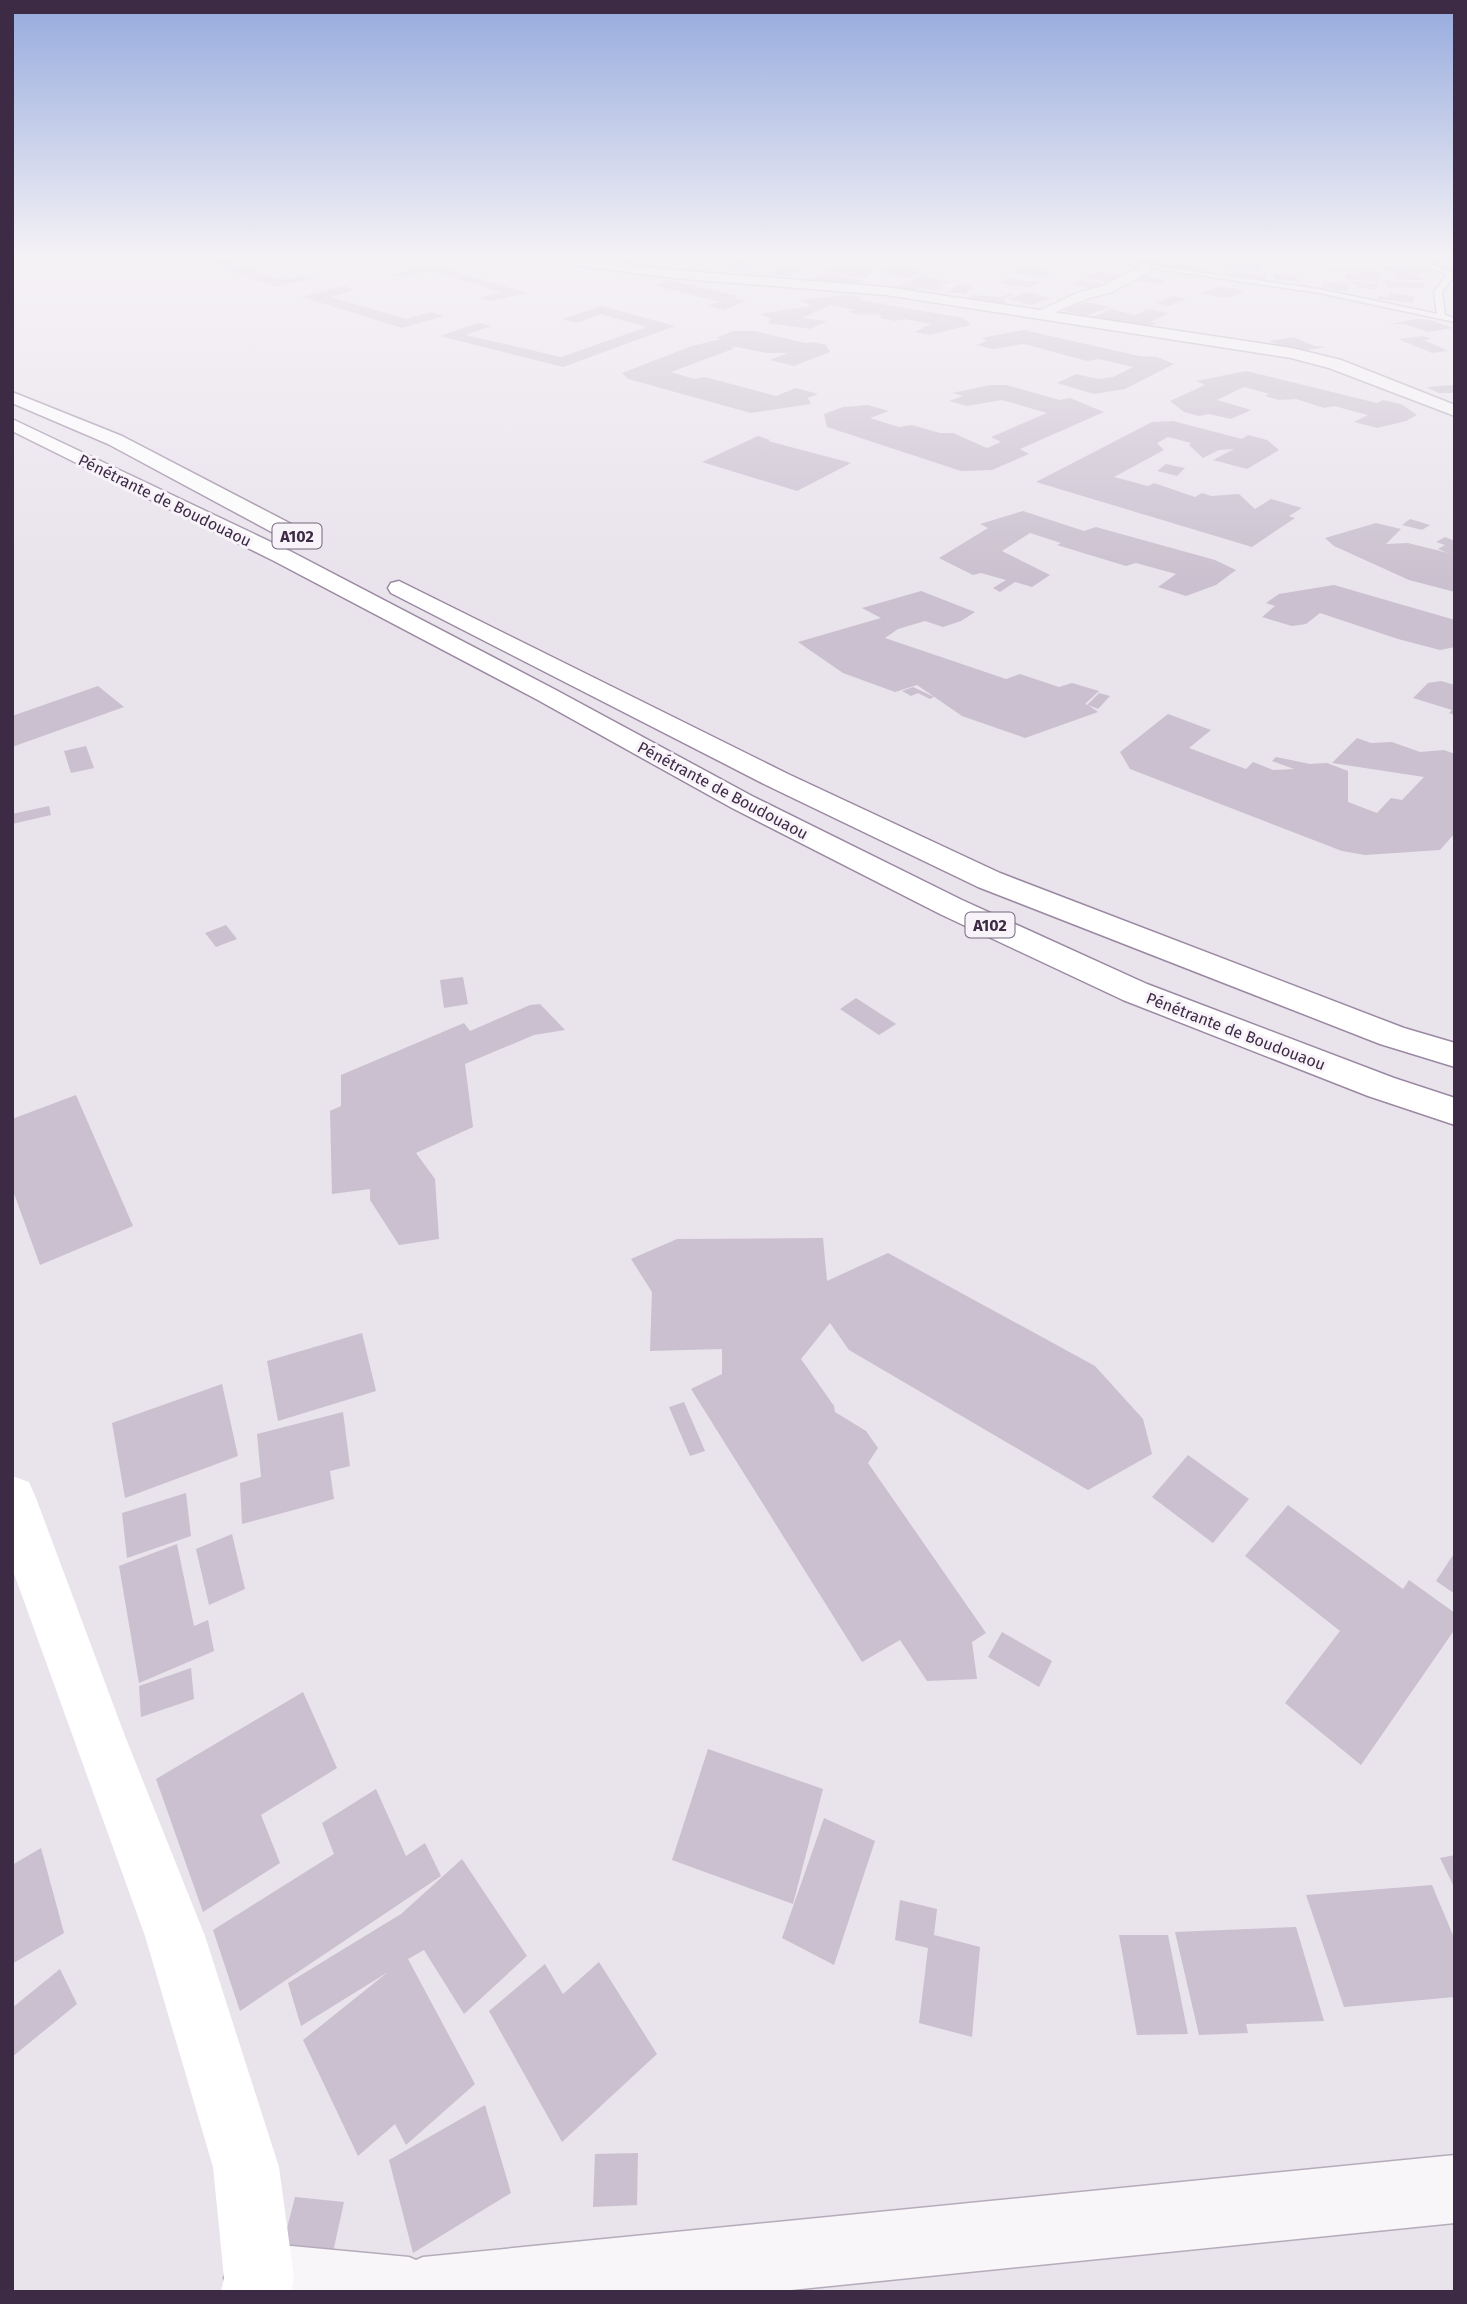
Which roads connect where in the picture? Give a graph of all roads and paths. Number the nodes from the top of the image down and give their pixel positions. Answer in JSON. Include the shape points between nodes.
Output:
{"nodes":[{"id":1,"x":1339,"y":366,"type":"edge"},
{"id":2,"x":12,"y":397,"type":"edge"},
{"id":3,"x":1455,"y":411,"type":"edge"},
{"id":4,"x":12,"y":424,"type":"edge"},
{"id":5,"x":12,"y":436,"type":"edge"},
{"id":6,"x":70,"y":454,"type":"junction"},
{"id":7,"x":313,"y":544,"type":"dead end"},
{"id":8,"x":386,"y":581,"type":"dead end"},
{"id":9,"x":1455,"y":1055,"type":"edge"},
{"id":10,"x":1455,"y":1112,"type":"edge"},
{"id":11,"x":14,"y":1509,"type":"edge"},
{"id":12,"x":1455,"y":2189,"type":"edge"},
{"id":13,"x":258,"y":2285,"type":"edge"},
{"id":14,"x":409,"y":2292,"type":"edge"},
{"id":15,"x":423,"y":2292,"type":"edge"}],
"edges":[{"from":1,"to":3,"type":"street"},
{"from":2,"to":7,"type":"main road","name":"Pénétrante de Boudouaou","number":"A102","via":[[115,440]]},
{"from":4,"to":6,"type":"main road","name":"Pénétrante de Boudouaou","number":"A102"},
{"from":5,"to":6,"type":"main road"},
{"from":6,"to":10,"type":"main road","name":"Pénétrante de Boudouaou","number":"A102","via":[[282,556],[742,802],[951,907],[1135,992]]},
{"from":8,"to":9,"type":"main road","name":"Pénétrante de Boudouaou","number":"A102","via":[[778,780],[989,880],[1380,1031]]},
{"from":11,"to":13,"type":"main road","via":[[175,1936],[246,2167]]},
{"from":12,"to":15,"type":"street"},
{"from":13,"to":14,"type":"street"}]}
